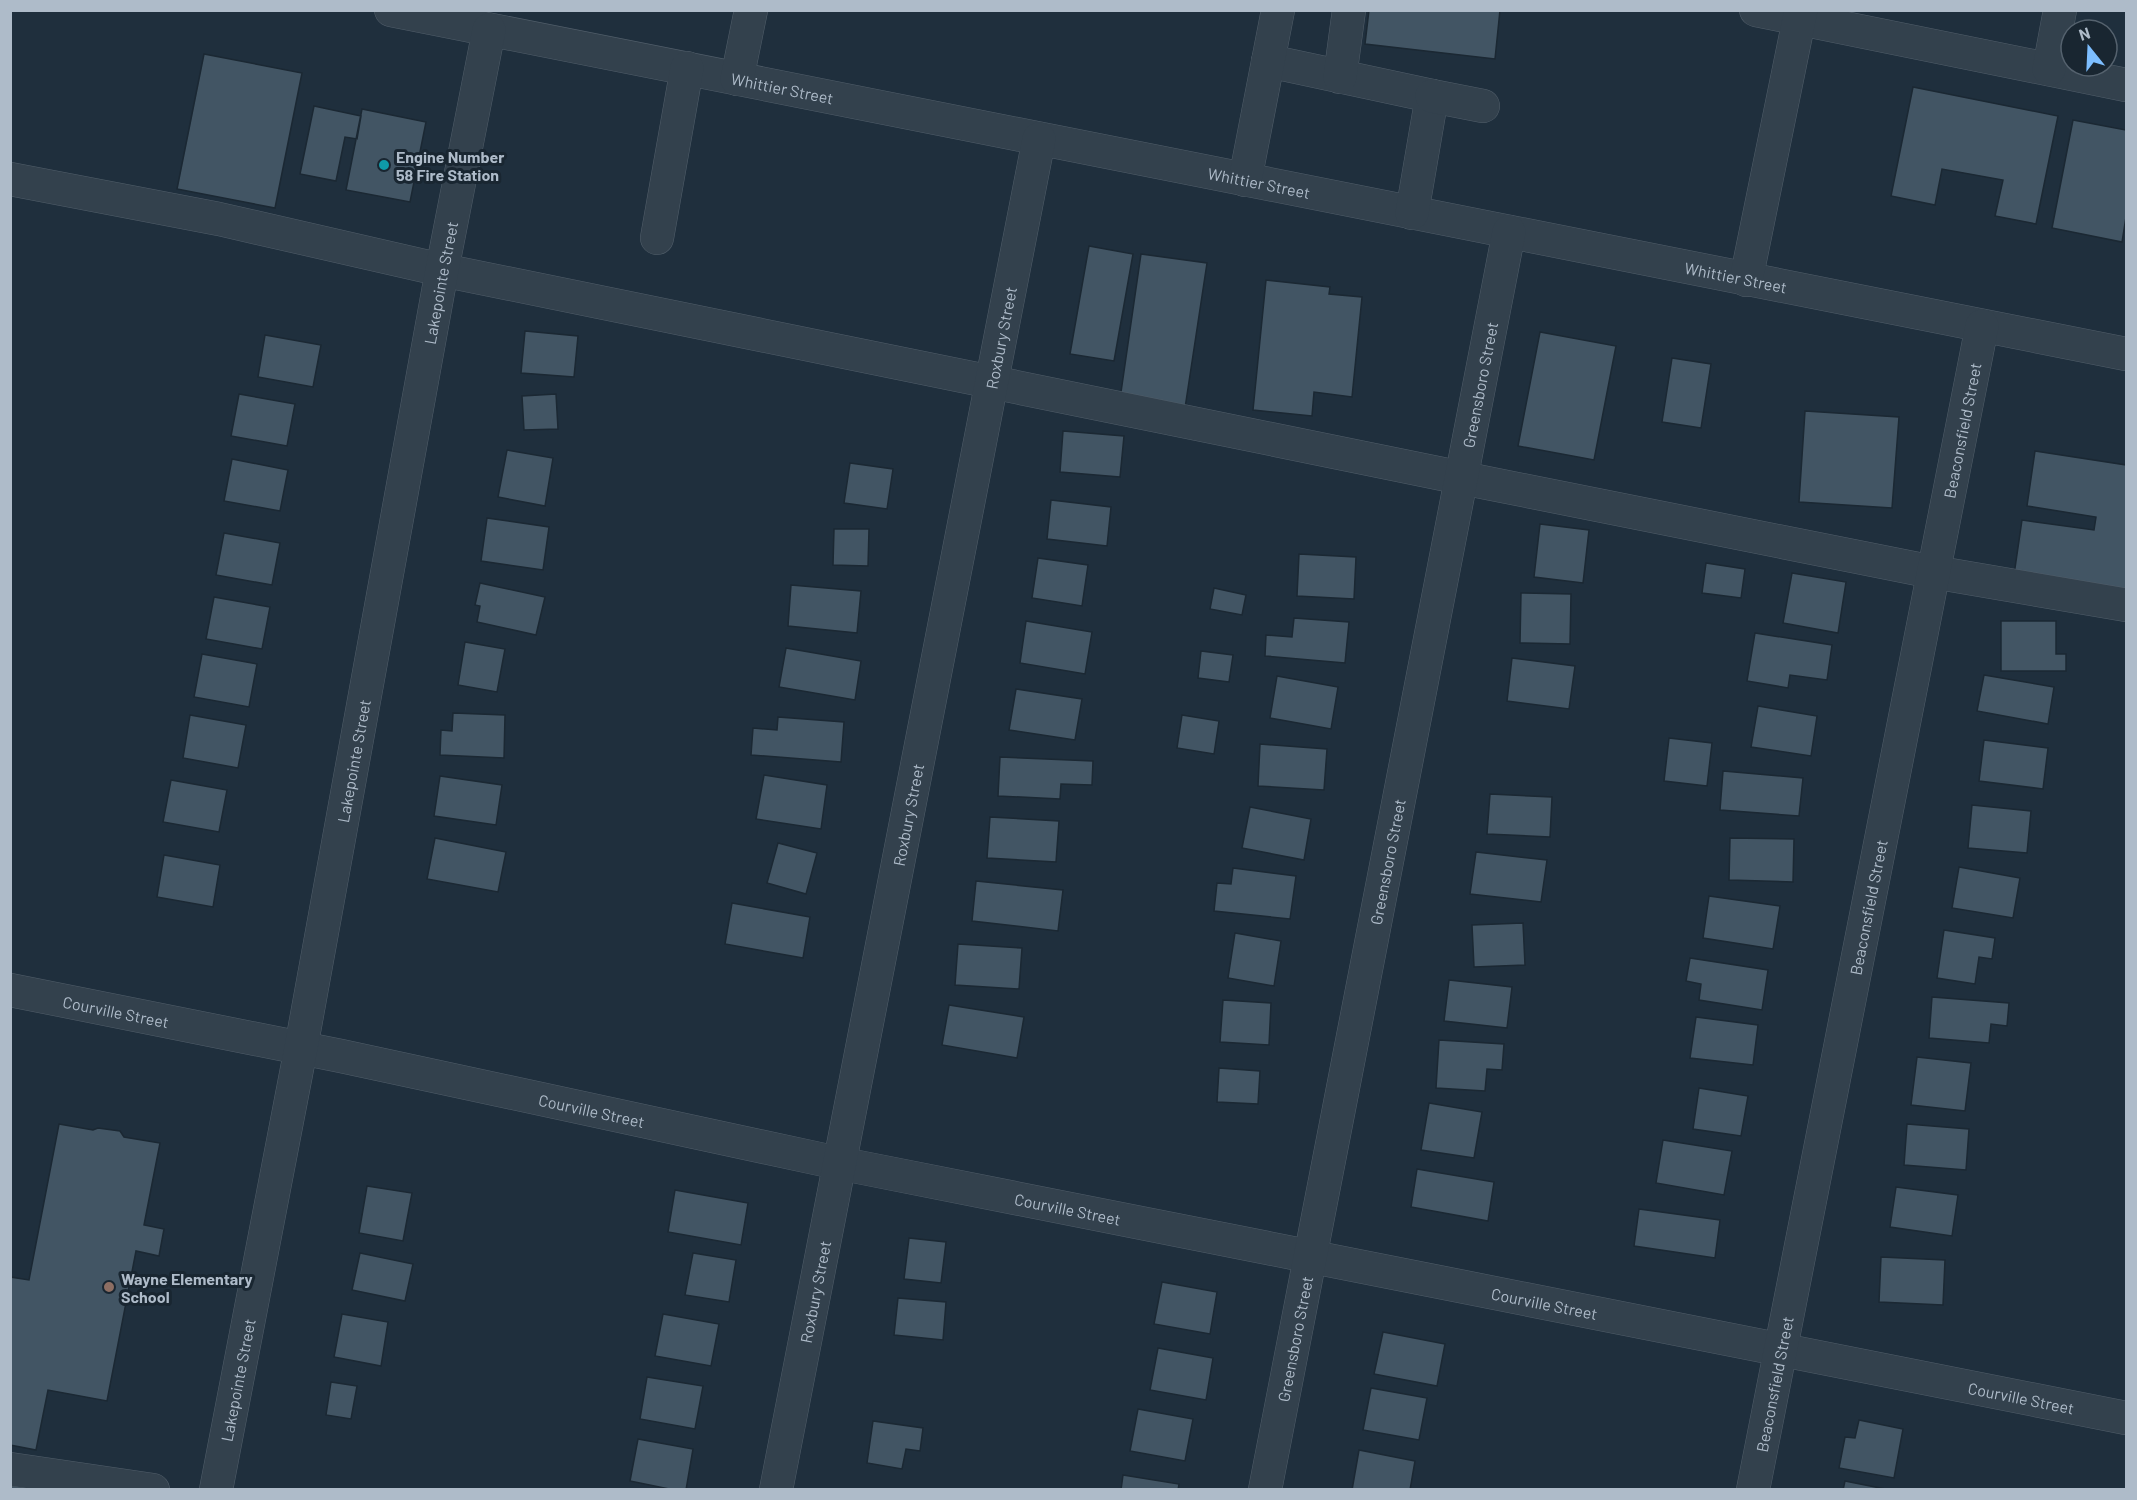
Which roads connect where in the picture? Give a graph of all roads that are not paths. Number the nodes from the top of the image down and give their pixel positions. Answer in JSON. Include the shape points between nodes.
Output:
{"nodes":[{"id":1,"x":392,"y":10,"type":"edge"},
{"id":2,"x":751,"y":10,"type":"edge"},
{"id":3,"x":1278,"y":10,"type":"edge"},
{"id":4,"x":1349,"y":10,"type":"edge"},
{"id":5,"x":1756,"y":10,"type":"edge"},
{"id":6,"x":2060,"y":10,"type":"edge"},
{"id":7,"x":1800,"y":14,"type":"edge"},
{"id":8,"x":489,"y":30,"type":"junction"},
{"id":9,"x":1268,"y":62,"type":"junction"},
{"id":10,"x":687,"y":68,"type":"junction"},
{"id":11,"x":2049,"y":69,"type":"junction"},
{"id":12,"x":1340,"y":77,"type":"junction"},
{"id":13,"x":737,"y":79,"type":"junction"},
{"id":14,"x":2127,"y":85,"type":"edge"},
{"id":15,"x":1432,"y":96,"type":"junction"},
{"id":16,"x":1483,"y":106,"type":"dead end"},
{"id":17,"x":1039,"y":139,"type":"junction"},
{"id":18,"x":10,"y":179,"type":"edge"},
{"id":19,"x":1245,"y":180,"type":"junction"},
{"id":20,"x":1412,"y":213,"type":"junction"},
{"id":21,"x":1509,"y":232,"type":"junction"},
{"id":22,"x":657,"y":238,"type":"dead end"},
{"id":23,"x":442,"y":270,"type":"junction"},
{"id":24,"x":1746,"y":279,"type":"junction"},
{"id":25,"x":1982,"y":326,"type":"junction"},
{"id":26,"x":2127,"y":354,"type":"edge"},
{"id":27,"x":991,"y":383,"type":"junction"},
{"id":28,"x":1462,"y":478,"type":"junction"},
{"id":29,"x":1934,"y":572,"type":"junction"},
{"id":30,"x":2127,"y":605,"type":"edge"},
{"id":31,"x":10,"y":990,"type":"edge"},
{"id":32,"x":301,"y":1048,"type":"junction"},
{"id":33,"x":838,"y":1163,"type":"junction"},
{"id":34,"x":1310,"y":1257,"type":"junction"},
{"id":35,"x":1780,"y":1350,"type":"junction"},
{"id":36,"x":2127,"y":1418,"type":"edge"},
{"id":37,"x":10,"y":1469,"type":"edge"},
{"id":38,"x":153,"y":1490,"type":"edge"},
{"id":39,"x":216,"y":1490,"type":"edge"},
{"id":40,"x":776,"y":1490,"type":"edge"},
{"id":41,"x":1265,"y":1490,"type":"edge"},
{"id":42,"x":1753,"y":1490,"type":"edge"}],
"edges":[{"from":1,"to":8,"type":"street","name":"Whittier Street"},
{"from":2,"to":13,"type":"street"},
{"from":3,"to":9,"type":"street"},
{"from":4,"to":12,"type":"street"},
{"from":5,"to":7,"type":"street"},
{"from":6,"to":11,"type":"street"},
{"from":7,"to":11,"type":"street"},
{"from":7,"to":24,"type":"street"},
{"from":8,"to":10,"type":"street","name":"Whittier Street"},
{"from":8,"to":23,"type":"street","name":"Lakepointe Street"},
{"from":9,"to":12,"type":"street"},
{"from":9,"to":19,"type":"street"},
{"from":10,"to":13,"type":"street","name":"Whittier Street"},
{"from":10,"to":22,"type":"street"},
{"from":11,"to":14,"type":"street"},
{"from":12,"to":15,"type":"street"},
{"from":13,"to":17,"type":"street","name":"Whittier Street"},
{"from":15,"to":16,"type":"street"},
{"from":15,"to":20,"type":"street"},
{"from":17,"to":19,"type":"street","name":"Whittier Street"},
{"from":17,"to":27,"type":"street","name":"Roxbury Street"},
{"from":18,"to":23,"type":"street","via":[[219,219]]},
{"from":19,"to":20,"type":"street","name":"Whittier Street"},
{"from":20,"to":21,"type":"street","name":"Whittier Street"},
{"from":21,"to":24,"type":"street","name":"Whittier Street"},
{"from":21,"to":28,"type":"street","name":"Greensboro Street"},
{"from":23,"to":27,"type":"street"},
{"from":23,"to":32,"type":"street","name":"Lakepointe Street"},
{"from":24,"to":25,"type":"street","name":"Whittier Street"},
{"from":25,"to":26,"type":"street","name":"Whittier Street"},
{"from":25,"to":29,"type":"street","name":"Beaconsfield Street"},
{"from":27,"to":28,"type":"street"},
{"from":27,"to":33,"type":"street","name":"Roxbury Street"},
{"from":28,"to":29,"type":"street"},
{"from":28,"to":34,"type":"street","name":"Greensboro Street"},
{"from":29,"to":30,"type":"street"},
{"from":29,"to":35,"type":"street","name":"Beaconsfield Street"},
{"from":31,"to":32,"type":"street","name":"Courville Street"},
{"from":32,"to":33,"type":"street","name":"Courville Street"},
{"from":32,"to":39,"type":"street","name":"Lakepointe Street"},
{"from":33,"to":34,"type":"street","name":"Courville Street"},
{"from":33,"to":40,"type":"street","name":"Roxbury Street"},
{"from":34,"to":35,"type":"street","name":"Courville Street"},
{"from":34,"to":41,"type":"street","name":"Greensboro Street"},
{"from":35,"to":36,"type":"street","name":"Courville Street"},
{"from":35,"to":42,"type":"street","name":"Beaconsfield Street"},
{"from":37,"to":38,"type":"street"}]}
